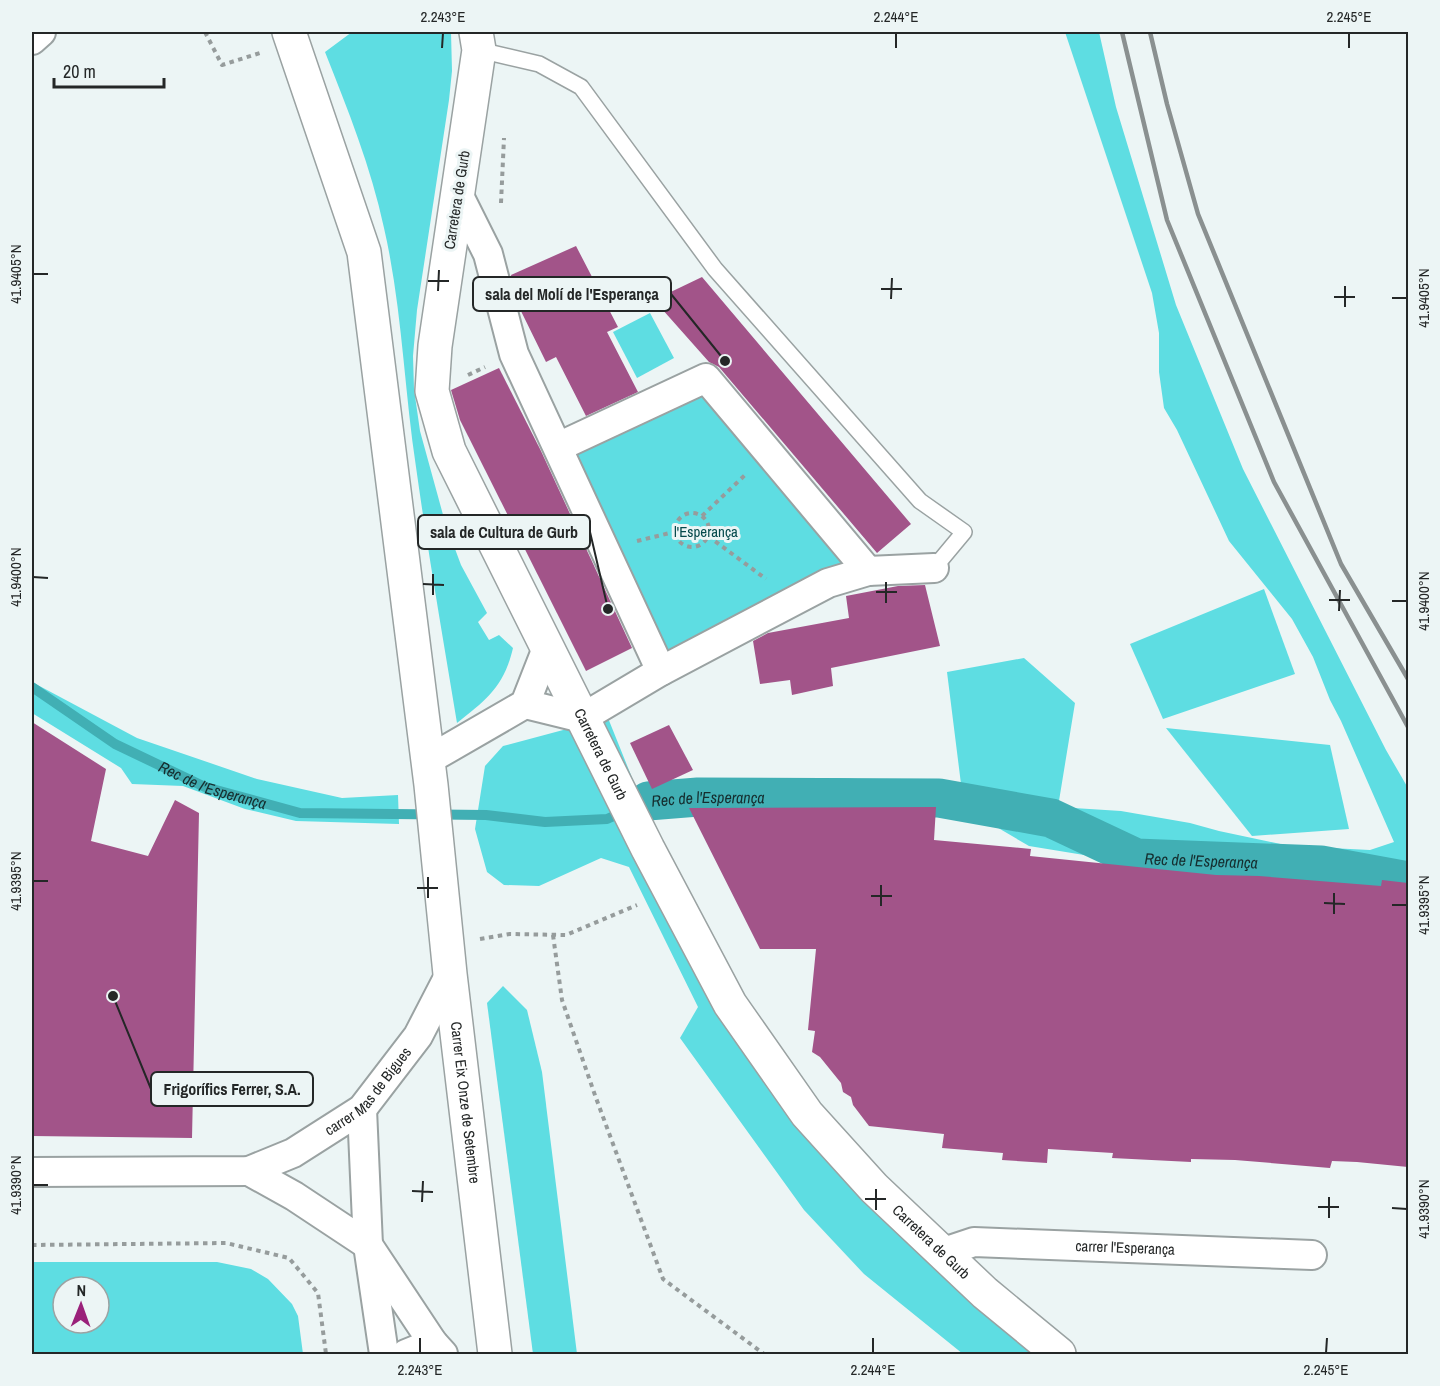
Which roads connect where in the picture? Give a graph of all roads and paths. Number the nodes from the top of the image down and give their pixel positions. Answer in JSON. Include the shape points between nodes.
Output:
{"nodes":[{"id":1,"x":41,"y":32,"type":"edge"},
{"id":2,"x":205,"y":32,"type":"edge"},
{"id":3,"x":290,"y":32,"type":"edge"},
{"id":4,"x":32,"y":40,"type":"edge"},
{"id":5,"x":478,"y":41,"type":"edge"},
{"id":6,"x":222,"y":65,"type":"dead end"},
{"id":7,"x":505,"y":135,"type":"dead end"},
{"id":8,"x":458,"y":194,"type":"junction"},
{"id":9,"x":501,"y":204,"type":"dead end"},
{"id":10,"x":514,"y":354,"type":"junction"},
{"id":11,"x":432,"y":391,"type":"junction"},
{"id":12,"x":558,"y":447,"type":"junction"},
{"id":13,"x":746,"y":474,"type":"dead end"},
{"id":14,"x":702,"y":516,"type":"junction"},
{"id":15,"x":708,"y":536,"type":"junction"},
{"id":16,"x":934,"y":568,"type":"joint"},
{"id":17,"x":868,"y":571,"type":"junction"},
{"id":18,"x":772,"y":584,"type":"dead end"},
{"id":19,"x":547,"y":648,"type":"junction"},
{"id":20,"x":662,"y":671,"type":"junction"},
{"id":21,"x":525,"y":704,"type":"junction"},
{"id":22,"x":582,"y":718,"type":"junction"},
{"id":23,"x":429,"y":772,"type":"junction"},
{"id":24,"x":670,"y":890,"type":"junction"},
{"id":25,"x":553,"y":935,"type":"junction"},
{"id":26,"x":449,"y":959,"type":"junction"},
{"id":27,"x":362,"y":1109,"type":"junction"},
{"id":28,"x":249,"y":1171,"type":"junction"},
{"id":29,"x":32,"y":1172,"type":"edge"},
{"id":30,"x":32,"y":1245,"type":"edge"},
{"id":31,"x":368,"y":1245,"type":"junction"},
{"id":32,"x":941,"y":1253,"type":"junction"},
{"id":33,"x":1312,"y":1255,"type":"dead end"},
{"id":34,"x":438,"y":1349,"type":"edge"},
{"id":35,"x":326,"y":1354,"type":"edge"},
{"id":36,"x":384,"y":1354,"type":"edge"},
{"id":37,"x":406,"y":1354,"type":"edge"},
{"id":38,"x":495,"y":1354,"type":"edge"},
{"id":39,"x":764,"y":1354,"type":"edge"},
{"id":40,"x":1059,"y":1354,"type":"edge"}],
"edges":[{"from":1,"to":4,"type":"street"},
{"from":2,"to":6,"type":"path"},
{"from":3,"to":23,"type":"street","name":"Carrer Eix Onze de Setembre","via":[[364,252]]},
{"from":5,"to":8,"type":"street","name":"Carretera de Gurb"},
{"from":5,"to":16,"type":"lane","via":[[539,64],[581,87],[723,278],[920,501],[963,532]]},
{"from":7,"to":9,"type":"path"},
{"from":8,"to":10,"type":"street","via":[[488,254]]},
{"from":8,"to":11,"type":"street","name":"Carretera de Gurb"},
{"from":10,"to":11,"type":"path"},
{"from":10,"to":12,"type":"street"},
{"from":11,"to":19,"type":"street","name":"Carretera de Gurb","via":[[449,451]]},
{"from":12,"to":17,"type":"street","via":[[706,378]]},
{"from":12,"to":20,"type":"street"},
{"from":13,"to":14,"type":"path"},
{"from":14,"to":15,"type":"path","via":[[709,525]]},
{"from":14,"to":15,"type":"path","via":[[686,513],[677,521],[674,532],[679,542],[689,547],[700,545]]},
{"from":15,"to":18,"type":"path"},
{"from":16,"to":17,"type":"street"},
{"from":17,"to":20,"type":"street","via":[[828,583]]},
{"from":19,"to":21,"type":"street"},
{"from":19,"to":22,"type":"street","name":"Carretera de Gurb"},
{"from":20,"to":22,"type":"street"},
{"from":21,"to":22,"type":"street"},
{"from":21,"to":23,"type":"street"},
{"from":22,"to":24,"type":"street","name":"Carretera de Gurb"},
{"from":23,"to":26,"type":"street","name":"Carrer Eix Onze de Setembre"},
{"from":24,"to":25,"type":"path","via":[[566,935]]},
{"from":24,"to":32,"type":"street","name":"Carretera de Gurb","via":[[729,1004],[807,1114],[874,1188]]},
{"from":25,"to":26,"type":"path","via":[[510,934]]},
{"from":25,"to":39,"type":"path","via":[[562,1000],[663,1279]]},
{"from":26,"to":27,"type":"street","name":"carrer Mas de Bigues","via":[[418,1036]]},
{"from":26,"to":38,"type":"street","name":"Carrer Eix Onze de Setembre"},
{"from":27,"to":28,"type":"street","name":"carrer Mas de Bigues","via":[[293,1153]]},
{"from":27,"to":31,"type":"street"},
{"from":28,"to":29,"type":"street","name":"carrer Mas de Bigues"},
{"from":28,"to":31,"type":"street","name":"carrer Mas de Bigues"},
{"from":30,"to":35,"type":"path","via":[[226,1243],[289,1258],[318,1293]]},
{"from":31,"to":34,"type":"street","name":"carrer Mas de Bigues"},
{"from":31,"to":36,"type":"street"},
{"from":32,"to":33,"type":"street","name":"carrer l'Esperança","via":[[974,1242]]},
{"from":32,"to":40,"type":"street","name":"Carretera de Gurb"},
{"from":34,"to":37,"type":"street"}]}
